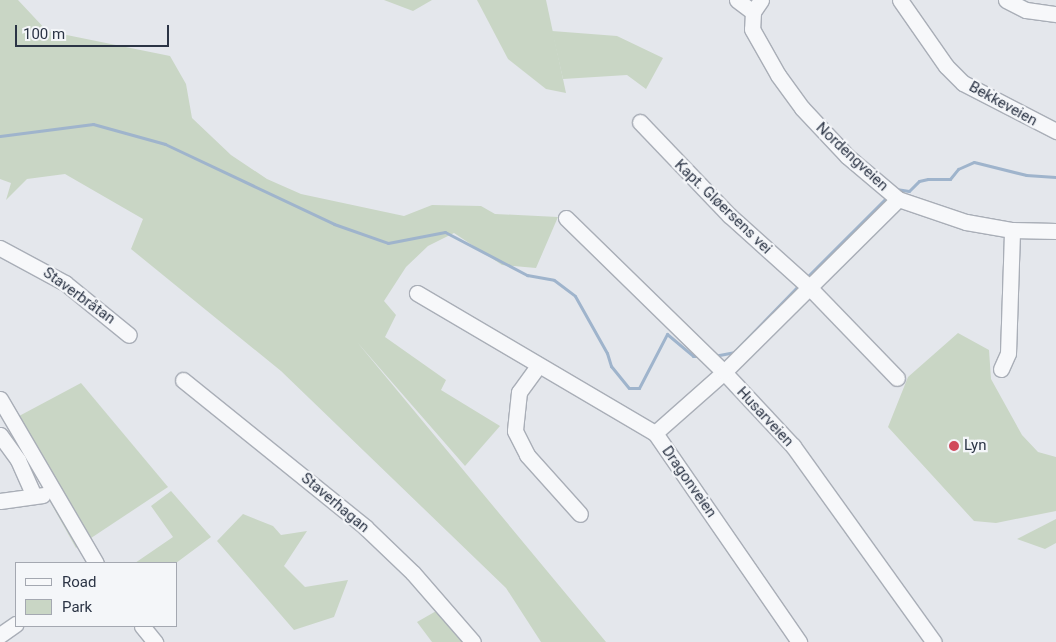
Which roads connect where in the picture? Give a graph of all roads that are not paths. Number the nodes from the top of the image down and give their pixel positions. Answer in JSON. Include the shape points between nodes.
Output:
{"nodes":[{"id":1,"x":737,"y":0,"type":"edge"},
{"id":2,"x":900,"y":0,"type":"edge"},
{"id":3,"x":1006,"y":0,"type":"edge"},
{"id":4,"x":757,"y":6,"type":"edge"},
{"id":5,"x":1056,"y":14,"type":"edge"},
{"id":6,"x":640,"y":122,"type":"dead end"},
{"id":7,"x":1056,"y":131,"type":"edge"},
{"id":8,"x":898,"y":200,"type":"junction"},
{"id":9,"x":566,"y":218,"type":"dead end"},
{"id":10,"x":1012,"y":230,"type":"junction"},
{"id":11,"x":1056,"y":231,"type":"edge"},
{"id":12,"x":0,"y":248,"type":"edge"},
{"id":13,"x":810,"y":288,"type":"junction"},
{"id":14,"x":417,"y":293,"type":"dead end"},
{"id":15,"x":129,"y":335,"type":"dead end"},
{"id":16,"x":538,"y":366,"type":"junction"},
{"id":17,"x":1001,"y":369,"type":"dead end"},
{"id":18,"x":724,"y":372,"type":"junction"},
{"id":19,"x":898,"y":378,"type":"dead end"},
{"id":20,"x":183,"y":380,"type":"dead end"},
{"id":21,"x":0,"y":399,"type":"edge"},
{"id":22,"x":655,"y":433,"type":"junction"},
{"id":23,"x":0,"y":435,"type":"edge"},
{"id":24,"x":55,"y":494,"type":"junction"},
{"id":25,"x":34,"y":496,"type":"junction"},
{"id":26,"x":0,"y":501,"type":"edge"},
{"id":27,"x":580,"y":514,"type":"dead end"},
{"id":28,"x":95,"y":562,"type":"edge"},
{"id":29,"x":15,"y":625,"type":"edge"},
{"id":30,"x":0,"y":635,"type":"edge"},
{"id":31,"x":473,"y":642,"type":"edge"},
{"id":32,"x":799,"y":642,"type":"edge"},
{"id":33,"x":934,"y":642,"type":"edge"}],
"edges":[{"from":1,"to":4,"type":"street","name":"Nordengveien"},
{"from":2,"to":7,"type":"street","name":"Bekkeveien","via":[[946,66],[963,83]]},
{"from":3,"to":5,"type":"street","via":[[1026,10]]},
{"from":4,"to":8,"type":"street","name":"Nordengveien","via":[[752,29],[778,75],[802,108],[847,156]]},
{"from":6,"to":13,"type":"street","name":"Kapt. Gløersens vei","via":[[729,215]]},
{"from":8,"to":10,"type":"street","name":"Nordengveien","via":[[938,214]]},
{"from":8,"to":13,"type":"street"},
{"from":9,"to":18,"type":"street","name":"Husarveien"},
{"from":10,"to":11,"type":"street","name":"Nordengveien"},
{"from":10,"to":17,"type":"street","via":[[1008,353]]},
{"from":12,"to":15,"type":"street","name":"Staverbråtan","via":[[65,282]]},
{"from":13,"to":18,"type":"street"},
{"from":13,"to":19,"type":"street","name":"Kapt. Gløersens vei"},
{"from":14,"to":16,"type":"street","name":"Dragonveien"},
{"from":16,"to":22,"type":"street","name":"Dragonveien"},
{"from":16,"to":27,"type":"street","via":[[518,397],[515,432],[527,455]]},
{"from":18,"to":22,"type":"street"},
{"from":18,"to":33,"type":"street","name":"Husarveien","via":[[793,446]]},
{"from":20,"to":31,"type":"street","name":"Staverhagan","via":[[365,527],[413,573]]},
{"from":21,"to":24,"type":"street"},
{"from":22,"to":32,"type":"street","name":"Dragonveien"},
{"from":23,"to":25,"type":"street","via":[[18,460]]},
{"from":24,"to":25,"type":"street"},
{"from":24,"to":28,"type":"street"},
{"from":25,"to":26,"type":"street"},
{"from":29,"to":30,"type":"street"}]}
